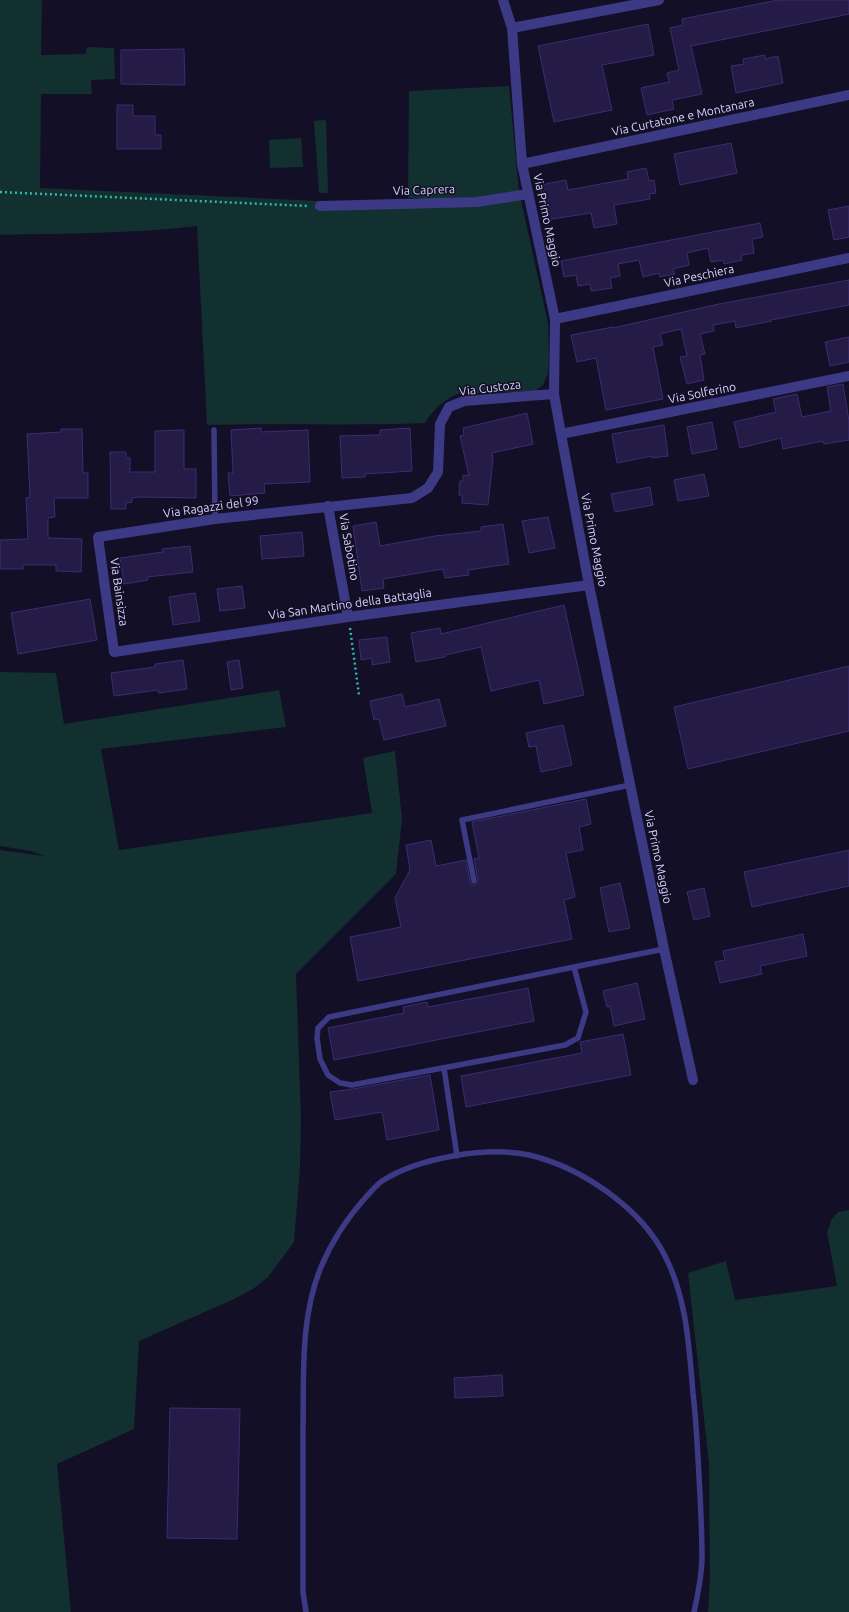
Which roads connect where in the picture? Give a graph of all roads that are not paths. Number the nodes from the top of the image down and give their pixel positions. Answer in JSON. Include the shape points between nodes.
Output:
{"nodes":[{"id":1,"x":504,"y":0,"type":"edge"},
{"id":2,"x":660,"y":0,"type":"edge"},
{"id":3,"x":512,"y":28,"type":"junction"},
{"id":4,"x":849,"y":95,"type":"edge"},
{"id":5,"x":522,"y":164,"type":"junction"},
{"id":6,"x":528,"y":194,"type":"junction"},
{"id":7,"x":320,"y":206,"type":"road end"},
{"id":8,"x":849,"y":258,"type":"edge"},
{"id":9,"x":555,"y":319,"type":"junction"},
{"id":10,"x":849,"y":376,"type":"edge"},
{"id":11,"x":554,"y":394,"type":"junction"},
{"id":12,"x":440,"y":424,"type":"joint"},
{"id":13,"x":214,"y":430,"type":"dead end"},
{"id":14,"x":561,"y":434,"type":"junction"},
{"id":15,"x":328,"y":506,"type":"junction"},
{"id":16,"x":215,"y":519,"type":"junction"},
{"id":17,"x":98,"y":537,"type":"joint"},
{"id":18,"x":589,"y":584,"type":"junction"},
{"id":19,"x":348,"y":617,"type":"junction"},
{"id":20,"x":114,"y":652,"type":"joint"},
{"id":21,"x":630,"y":785,"type":"junction"},
{"id":22,"x":474,"y":880,"type":"dead end"},
{"id":23,"x":664,"y":949,"type":"junction"},
{"id":24,"x":574,"y":967,"type":"junction"},
{"id":25,"x":444,"y":1068,"type":"junction"},
{"id":26,"x":693,"y":1080,"type":"dead end"},
{"id":27,"x":457,"y":1156,"type":"junction"},
{"id":28,"x":306,"y":1612,"type":"edge"},
{"id":29,"x":694,"y":1612,"type":"edge"}],
"edges":[{"from":1,"to":3,"type":"street","name":"Via Primo Maggio"},
{"from":2,"to":3,"type":"street"},
{"from":3,"to":5,"type":"street","name":"Via Primo Maggio"},
{"from":4,"to":5,"type":"street","name":"Via Curtatone e Montanara"},
{"from":5,"to":6,"type":"street","name":"Via Primo Maggio"},
{"from":6,"to":7,"type":"street","name":"Via Caprera","via":[[477,202]]},
{"from":6,"to":9,"type":"street","name":"Via Primo Maggio"},
{"from":8,"to":9,"type":"street","name":"Via Peschiera"},
{"from":9,"to":11,"type":"street","name":"Via Primo Maggio"},
{"from":10,"to":14,"type":"street","name":"Via Solferino"},
{"from":11,"to":12,"type":"street","name":"Via Custoza","via":[[464,402],[449,407]]},
{"from":11,"to":14,"type":"street","name":"Via Primo Maggio"},
{"from":12,"to":15,"type":"street","name":"Via Ragazzi del 99","via":[[438,472],[428,488],[412,498]]},
{"from":13,"to":16,"type":"lane"},
{"from":14,"to":18,"type":"street","name":"Via Primo Maggio"},
{"from":15,"to":16,"type":"street","name":"Via Ragazzi del 99"},
{"from":15,"to":19,"type":"street","name":"Via Sabotino"},
{"from":16,"to":17,"type":"street","name":"Via Ragazzi del 99"},
{"from":17,"to":20,"type":"street","name":"Via Bainsizza"},
{"from":18,"to":19,"type":"street","name":"Via San Martino della Battaglia"},
{"from":18,"to":21,"type":"street","name":"Via Primo Maggio"},
{"from":19,"to":20,"type":"street","name":"Via San Martino della Battaglia"},
{"from":21,"to":22,"type":"lane","via":[[462,820]]},
{"from":21,"to":23,"type":"street","name":"Via Primo Maggio"},
{"from":23,"to":24,"type":"lane"},
{"from":23,"to":26,"type":"street","name":"Via Primo Maggio"},
{"from":24,"to":25,"type":"lane","via":[[586,1012],[578,1038],[565,1045]]},
{"from":24,"to":25,"type":"lane","via":[[329,1017],[318,1028],[320,1059],[328,1075],[340,1083],[352,1085]]},
{"from":25,"to":27,"type":"lane"},
{"from":27,"to":28,"type":"lane","via":[[431,1160],[403,1169],[379,1183],[340,1229],[321,1268],[308,1308],[304,1364],[302,1592]]},
{"from":27,"to":29,"type":"lane","via":[[492,1152],[527,1155],[556,1163],[588,1180],[626,1207],[648,1230],[665,1256],[677,1286],[686,1324],[698,1436],[702,1559]]}]}
